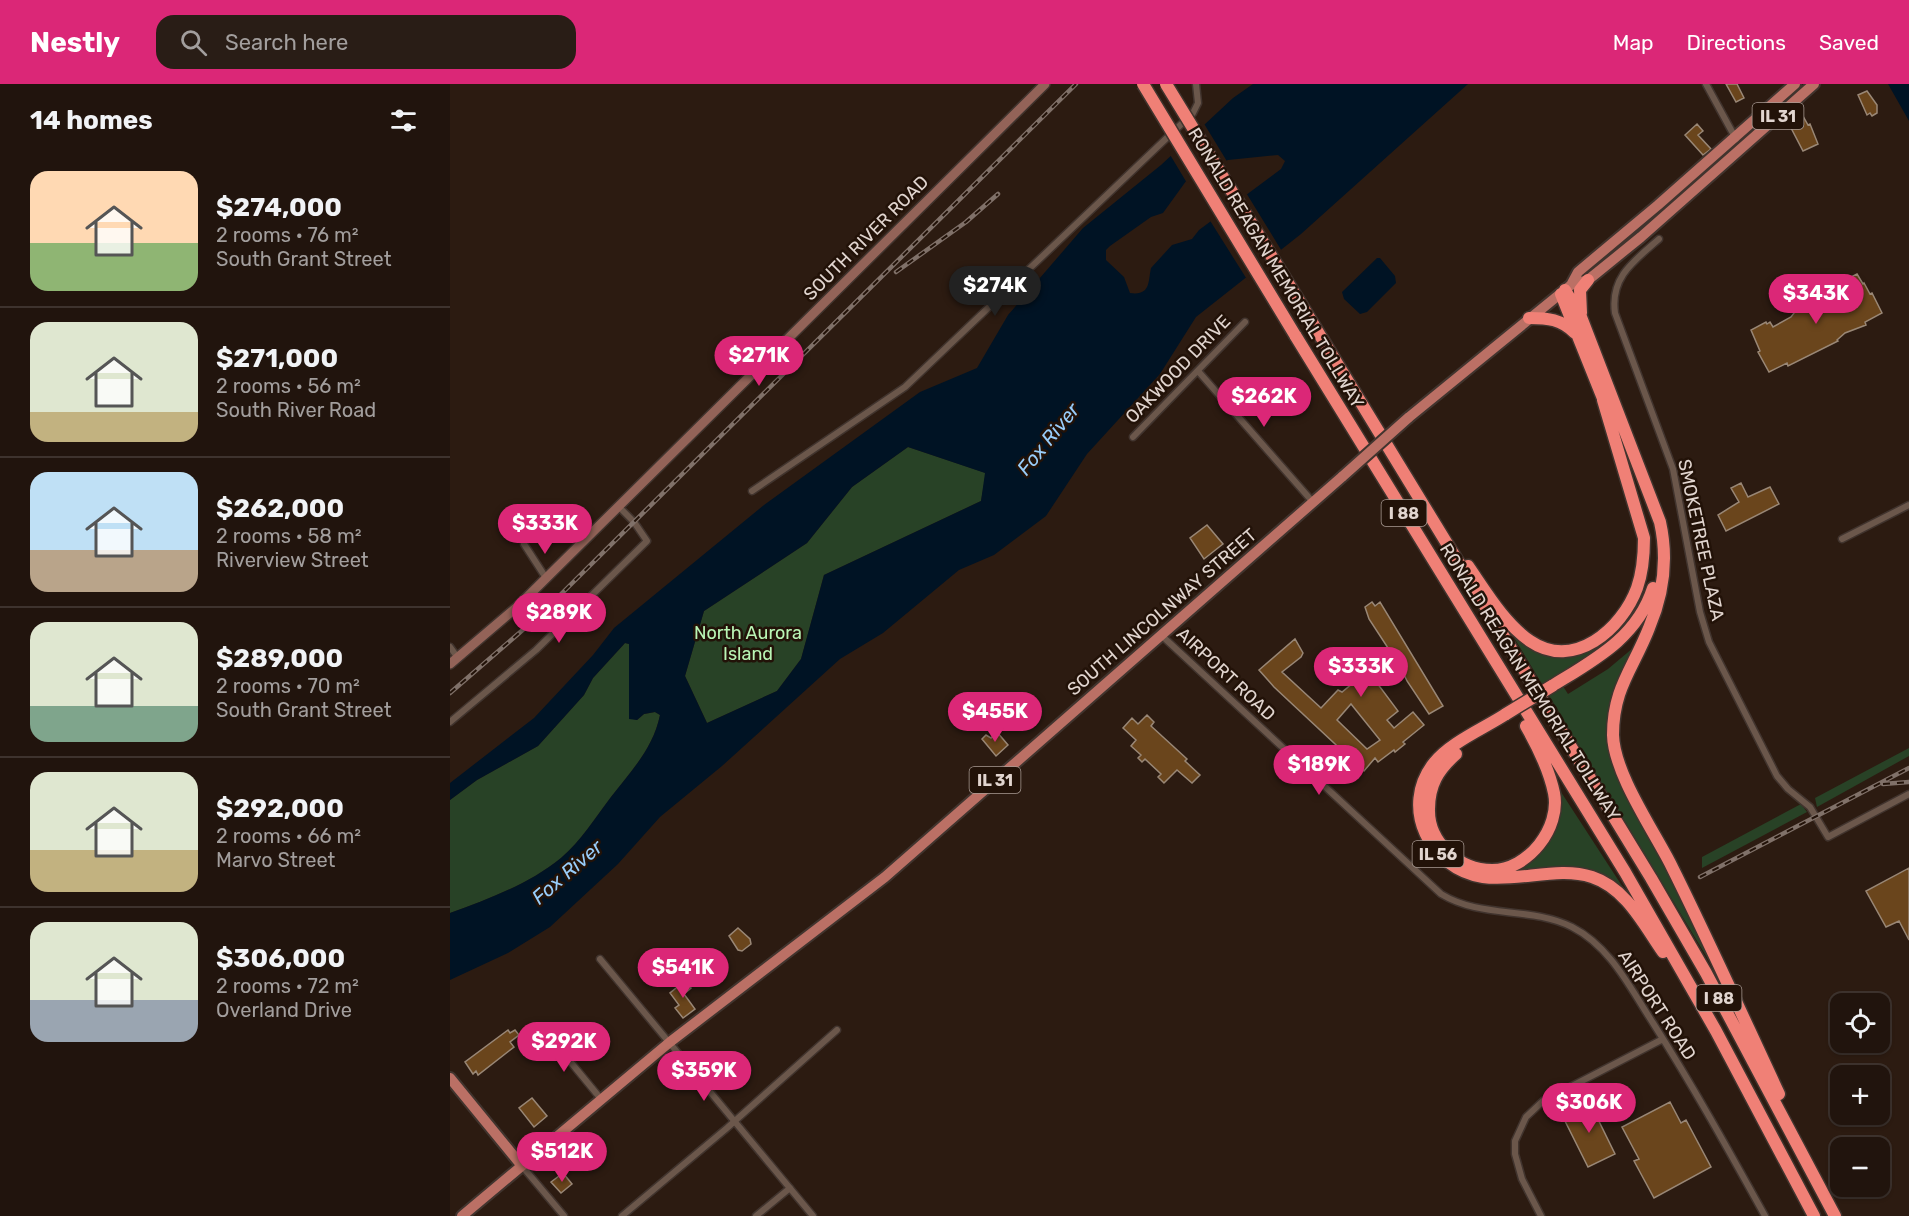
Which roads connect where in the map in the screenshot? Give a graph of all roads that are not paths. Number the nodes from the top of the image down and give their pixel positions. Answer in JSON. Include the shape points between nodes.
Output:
{"nodes":[{"id":1,"x":1045,"y":84,"type":"edge"},
{"id":2,"x":1143,"y":84,"type":"edge"},
{"id":3,"x":1166,"y":84,"type":"edge"},
{"id":4,"x":1196,"y":84,"type":"edge"},
{"id":5,"x":1706,"y":84,"type":"edge"},
{"id":6,"x":1795,"y":84,"type":"edge"},
{"id":7,"x":1814,"y":84,"type":"edge"},
{"id":8,"x":1735,"y":138,"type":"junction"},
{"id":9,"x":1741,"y":148,"type":"junction"},
{"id":10,"x":1659,"y":239,"type":"dead end"},
{"id":11,"x":1588,"y":280,"type":"junction"},
{"id":12,"x":1566,"y":289,"type":"junction"},
{"id":13,"x":1581,"y":317,"type":"junction"},
{"id":14,"x":1529,"y":318,"type":"junction"},
{"id":15,"x":1245,"y":322,"type":"dead end"},
{"id":16,"x":1578,"y":336,"type":"junction"},
{"id":17,"x":1198,"y":371,"type":"junction"},
{"id":18,"x":1604,"y":400,"type":"junction"},
{"id":19,"x":1133,"y":437,"type":"dead end"},
{"id":20,"x":752,"y":491,"type":"dead end"},
{"id":21,"x":1312,"y":501,"type":"junction"},
{"id":22,"x":618,"y":506,"type":"junction"},
{"id":23,"x":1909,"y":506,"type":"edge"},
{"id":24,"x":1435,"y":526,"type":"junction"},
{"id":25,"x":1842,"y":539,"type":"dead end"},
{"id":26,"x":524,"y":544,"type":"dead end"},
{"id":27,"x":546,"y":578,"type":"junction"},
{"id":28,"x":1663,"y":583,"type":"junction"},
{"id":29,"x":1161,"y":635,"type":"junction"},
{"id":30,"x":450,"y":647,"type":"edge"},
{"id":31,"x":454,"y":661,"type":"edge"},
{"id":32,"x":1554,"y":690,"type":"junction"},
{"id":33,"x":1513,"y":691,"type":"junction"},
{"id":34,"x":1508,"y":718,"type":"junction"},
{"id":35,"x":450,"y":722,"type":"edge"},
{"id":36,"x":1909,"y":794,"type":"edge"},
{"id":37,"x":600,"y":959,"type":"dead end"},
{"id":38,"x":1696,"y":995,"type":"junction"},
{"id":39,"x":837,"y":1030,"type":"dead end"},
{"id":40,"x":545,"y":1032,"type":"dead end"},
{"id":41,"x":1663,"y":1039,"type":"junction"},
{"id":42,"x":670,"y":1042,"type":"junction"},
{"id":43,"x":450,"y":1078,"type":"edge"},
{"id":44,"x":601,"y":1099,"type":"junction"},
{"id":45,"x":735,"y":1121,"type":"junction"},
{"id":46,"x":1788,"y":1127,"type":"junction"},
{"id":47,"x":522,"y":1166,"type":"junction"},
{"id":48,"x":790,"y":1188,"type":"junction"},
{"id":49,"x":462,"y":1216,"type":"edge"},
{"id":50,"x":564,"y":1216,"type":"edge"},
{"id":51,"x":622,"y":1216,"type":"edge"},
{"id":52,"x":756,"y":1216,"type":"edge"},
{"id":53,"x":813,"y":1216,"type":"edge"},
{"id":54,"x":1541,"y":1216,"type":"edge"},
{"id":55,"x":1765,"y":1216,"type":"edge"},
{"id":56,"x":1814,"y":1216,"type":"edge"},
{"id":57,"x":1835,"y":1216,"type":"edge"}],
"edges":[{"from":1,"to":22,"type":"main road","name":"SOUTH RIVER ROAD"},
{"from":2,"to":33,"type":"highway","name":"RONALD REAGAN MEMORIAL TOLLWAY","number":"I 88","bridge":true},
{"from":3,"to":24,"type":"highway","name":"RONALD REAGAN MEMORIAL TOLLWAY","number":"I 88","bridge":true},
{"from":4,"to":20,"type":"street","via":[[1198,103],[1193,113],[904,387]]},
{"from":5,"to":8,"type":"street"},
{"from":6,"to":8,"type":"main road","name":"SOUTH LINCOLNWAY STREET"},
{"from":7,"to":9,"type":"main road","name":"SOUTH LINCOLNWAY STREET","number":"IL 31"},
{"from":8,"to":9,"type":"street"},
{"from":8,"to":12,"type":"main road","name":"SOUTH LINCOLNWAY STREET","via":[[1578,272]]},
{"from":9,"to":11,"type":"main road","name":"SOUTH LINCOLNWAY STREET","number":"IL 31"},
{"from":10,"to":36,"type":"street","name":"SMOKETREE PLAZA","via":[[1618,279],[1615,313],[1673,469],[1709,642],[1777,776],[1810,807],[1828,837]]},
{"from":11,"to":12,"type":"main road","name":"SOUTH LINCOLNWAY STREET","number":"IL 31"},
{"from":11,"to":13,"type":"highway","via":[[1580,290]]},
{"from":12,"to":13,"type":"highway"},
{"from":12,"to":14,"type":"main road","name":"SOUTH LINCOLNWAY STREET","number":"IL 31"},
{"from":12,"to":16,"type":"highway"},
{"from":13,"to":28,"type":"highway","via":[[1660,522],[1665,543]]},
{"from":14,"to":16,"type":"highway","via":[[1551,318]]},
{"from":14,"to":21,"type":"main road","name":"SOUTH LINCOLNWAY STREET","number":"IL 31","bridge":true},
{"from":15,"to":17,"type":"street","name":"OAKWOOD DRIVE"},
{"from":16,"to":18,"type":"highway","number":"IL 56"},
{"from":17,"to":19,"type":"street","name":"OAKWOOD DRIVE"},
{"from":17,"to":21,"type":"street"},
{"from":18,"to":24,"type":"highway","via":[[1641,521],[1644,556],[1629,606],[1603,637],[1570,651],[1531,642],[1509,621],[1461,554]]},
{"from":18,"to":32,"type":"highway","number":"IL 56","via":[[1650,513],[1657,542],[1654,585],[1649,603],[1626,636]]},
{"from":21,"to":29,"type":"main road","name":"SOUTH LINCOLNWAY STREET","number":"IL 31"},
{"from":22,"to":27,"type":"main road","name":"SOUTH RIVER ROAD"},
{"from":22,"to":35,"type":"street","via":[[647,541],[536,650]]},
{"from":23,"to":25,"type":"street"},
{"from":24,"to":46,"type":"highway","name":"RONALD REAGAN MEMORIAL TOLLWAY","number":"I 88","via":[[1651,878]]},
{"from":26,"to":27,"type":"street"},
{"from":27,"to":31,"type":"main road","name":"SOUTH RIVER ROAD"},
{"from":28,"to":32,"type":"highway","via":[[1633,639],[1605,663]]},
{"from":28,"to":46,"type":"highway","via":[[1649,630],[1621,685],[1613,712],[1613,739],[1620,769],[1724,974],[1780,1097]]},
{"from":29,"to":41,"type":"street","name":"AIRPORT ROAD","via":[[1441,894],[1473,908],[1551,919],[1590,938],[1617,966]]},
{"from":29,"to":42,"type":"main road","name":"SOUTH LINCOLNWAY STREET","number":"IL 31","via":[[885,877]]},
{"from":30,"to":31,"type":"street"},
{"from":32,"to":34,"type":"highway","number":"IL 56","bridge":true},
{"from":33,"to":34,"type":"highway","via":[[1546,765],[1554,811],[1549,830],[1535,851],[1511,867],[1492,870],[1459,861],[1446,851],[1429,818],[1429,794],[1446,763]]},
{"from":33,"to":38,"type":"highway","name":"RONALD REAGAN MEMORIAL TOLLWAY","number":"I 88"},
{"from":34,"to":38,"type":"highway","number":"IL 56","via":[[1448,750],[1424,780],[1420,813],[1434,849],[1446,863],[1465,873],[1485,877],[1568,874],[1592,877],[1613,888],[1631,905]]},
{"from":37,"to":42,"type":"street"},
{"from":38,"to":56,"type":"highway","name":"RONALD REAGAN MEMORIAL TOLLWAY","number":"I 88"},
{"from":39,"to":45,"type":"street"},
{"from":40,"to":44,"type":"street"},
{"from":41,"to":54,"type":"street","via":[[1543,1101],[1526,1117],[1515,1141],[1515,1154],[1522,1179]]},
{"from":41,"to":55,"type":"street","name":"AIRPORT ROAD"},
{"from":42,"to":44,"type":"main road","name":"SOUTH LINCOLNWAY STREET","number":"IL 31"},
{"from":42,"to":45,"type":"street"},
{"from":43,"to":47,"type":"main road"},
{"from":44,"to":47,"type":"main road","name":"SOUTH LINCOLNWAY STREET","number":"IL 31"},
{"from":45,"to":48,"type":"street"},
{"from":45,"to":51,"type":"street"},
{"from":46,"to":57,"type":"highway","name":"RONALD REAGAN MEMORIAL TOLLWAY","number":"I 88"},
{"from":47,"to":49,"type":"main road","number":"IL 31"},
{"from":47,"to":50,"type":"street"},
{"from":48,"to":52,"type":"street"},
{"from":48,"to":53,"type":"street"}]}
